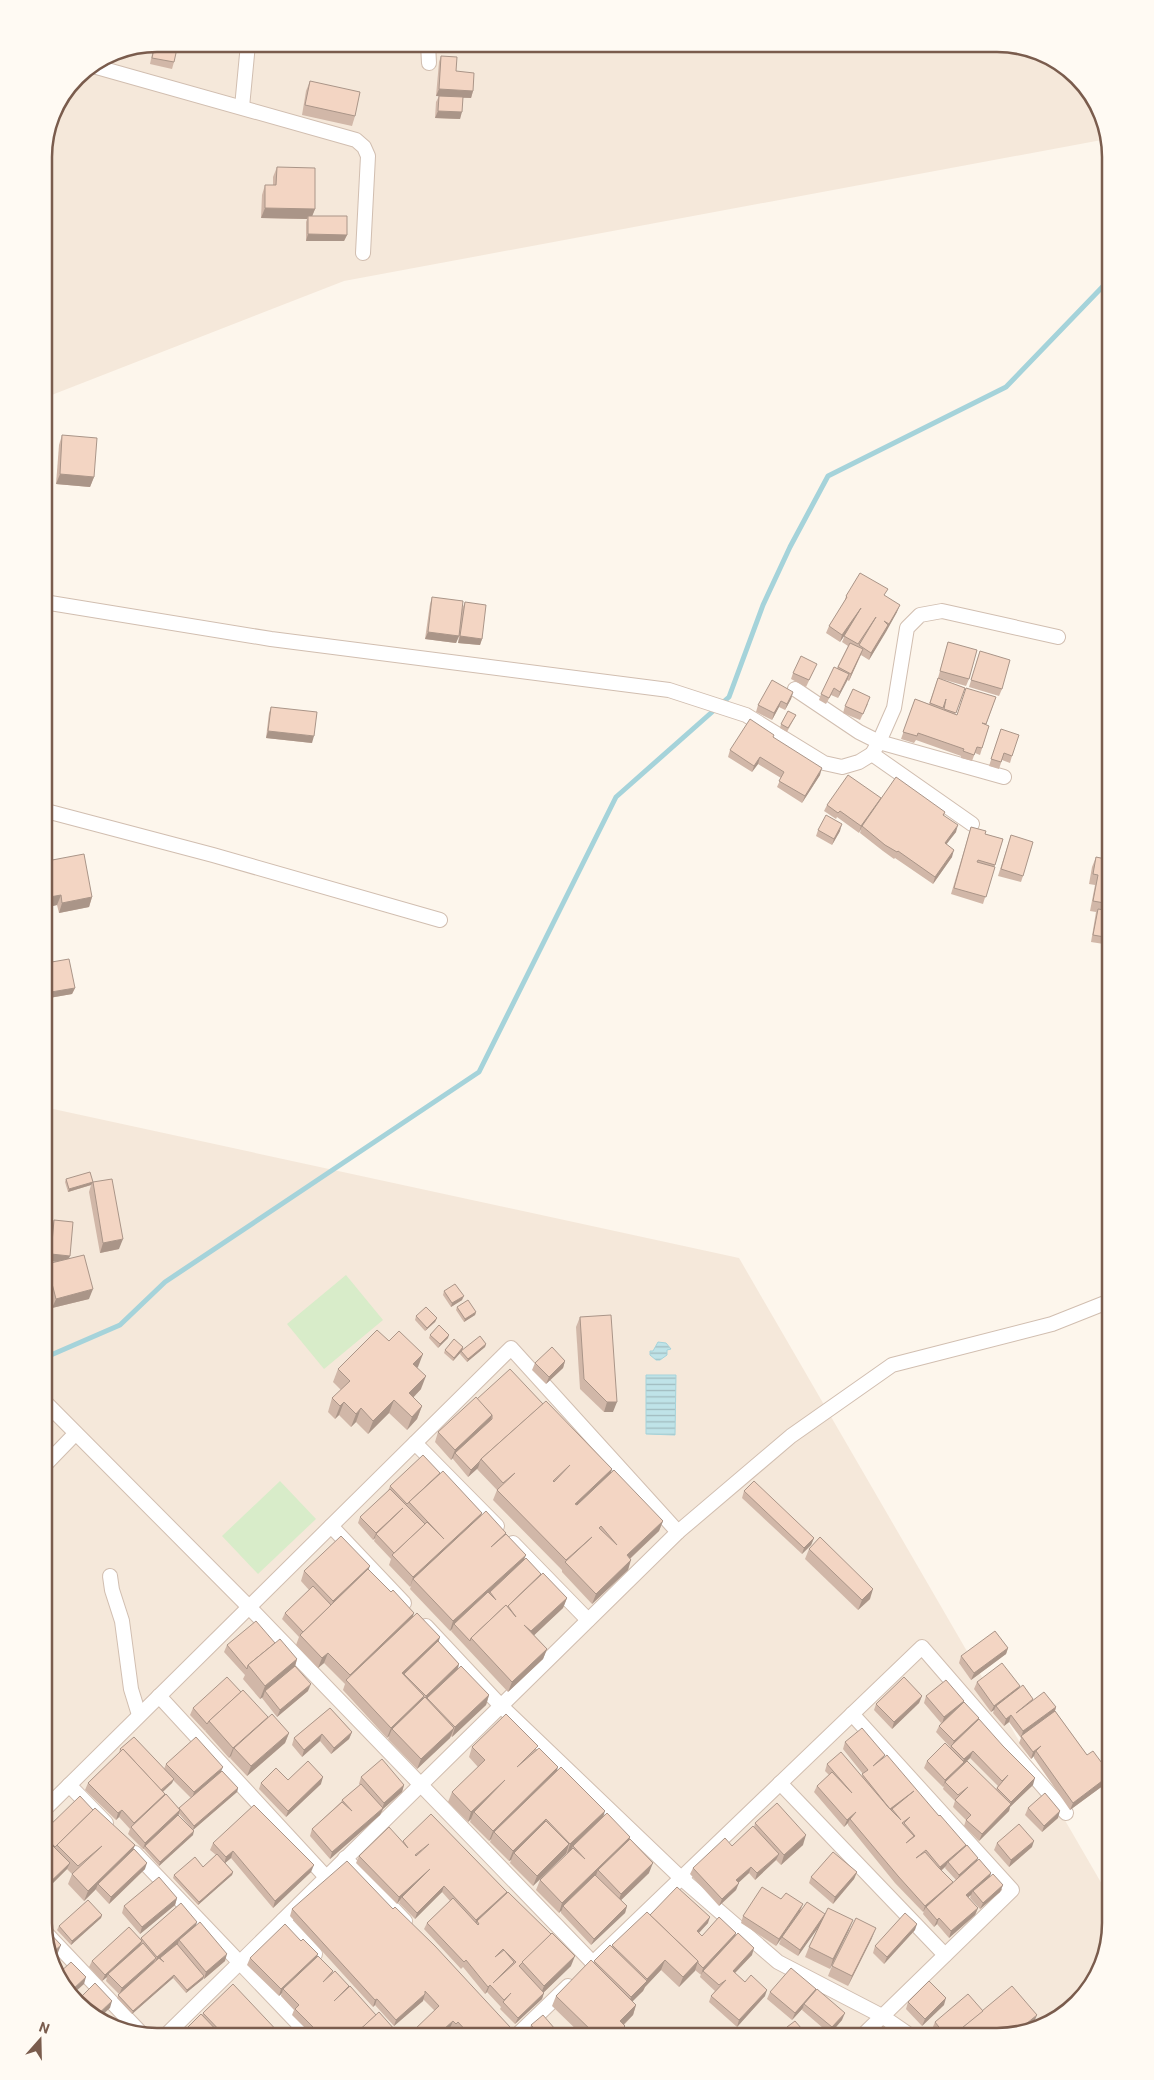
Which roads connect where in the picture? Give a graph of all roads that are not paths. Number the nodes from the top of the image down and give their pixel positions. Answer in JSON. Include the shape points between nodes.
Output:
{"nodes":[{"id":1,"x":247,"y":53,"type":"edge"},
{"id":2,"x":428,"y":53,"type":"edge"},
{"id":3,"x":429,"y":63,"type":"dead end"},
{"id":4,"x":102,"y":68,"type":"edge"},
{"id":5,"x":242,"y":107,"type":"junction"},
{"id":6,"x":363,"y":253,"type":"dead end"},
{"id":7,"x":53,"y":603,"type":"edge"},
{"id":8,"x":1058,"y":637,"type":"dead end"},
{"id":9,"x":795,"y":689,"type":"dead end"},
{"id":10,"x":879,"y":742,"type":"junction"},
{"id":11,"x":872,"y":754,"type":"junction"},
{"id":12,"x":1004,"y":778,"type":"dead end"},
{"id":13,"x":53,"y":813,"type":"edge"},
{"id":14,"x":972,"y":824,"type":"dead end"},
{"id":15,"x":440,"y":920,"type":"dead end"},
{"id":16,"x":1102,"y":1304,"type":"edge"},
{"id":17,"x":52,"y":1410,"type":"edge"},
{"id":18,"x":76,"y":1434,"type":"junction"},
{"id":19,"x":415,"y":1443,"type":"junction"},
{"id":20,"x":52,"y":1458,"type":"edge"},
{"id":21,"x":331,"y":1526,"type":"junction"},
{"id":22,"x":678,"y":1532,"type":"junction"},
{"id":23,"x":110,"y":1576,"type":"dead end"},
{"id":24,"x":249,"y":1607,"type":"junction"},
{"id":25,"x":588,"y":1620,"type":"junction"},
{"id":26,"x":159,"y":1696,"type":"junction"},
{"id":27,"x":501,"y":1706,"type":"junction"},
{"id":28,"x":852,"y":1714,"type":"junction"},
{"id":29,"x":140,"y":1715,"type":"junction"},
{"id":30,"x":780,"y":1783,"type":"junction"},
{"id":31,"x":69,"y":1784,"type":"junction"},
{"id":32,"x":421,"y":1784,"type":"junction"},
{"id":33,"x":52,"y":1802,"type":"edge"},
{"id":34,"x":1066,"y":1813,"type":"dead end"},
{"id":35,"x":345,"y":1858,"type":"junction"},
{"id":36,"x":326,"y":1877,"type":"junction"},
{"id":37,"x":681,"y":1878,"type":"junction"},
{"id":38,"x":282,"y":1920,"type":"junction"},
{"id":39,"x":413,"y":1930,"type":"edge"},
{"id":40,"x":55,"y":1942,"type":"edge"},
{"id":41,"x":945,"y":1955,"type":"junction"},
{"id":42,"x":240,"y":1962,"type":"junction"},
{"id":43,"x":324,"y":1964,"type":"edge"},
{"id":44,"x":586,"y":1970,"type":"junction"},
{"id":45,"x":882,"y":2016,"type":"junction"},
{"id":46,"x":132,"y":2024,"type":"edge"},
{"id":47,"x":174,"y":2027,"type":"edge"},
{"id":48,"x":302,"y":2027,"type":"edge"},
{"id":49,"x":520,"y":2027,"type":"edge"},
{"id":50,"x":870,"y":2028,"type":"edge"},
{"id":51,"x":899,"y":2028,"type":"edge"}],
"edges":[{"from":1,"to":5,"type":"street"},
{"from":2,"to":3,"type":"street"},
{"from":4,"to":5,"type":"street"},
{"from":5,"to":6,"type":"street","via":[[356,140],[364,147],[368,169]]},
{"from":7,"to":11,"type":"street","via":[[272,639],[669,690],[746,715],[824,763],[842,767]]},
{"from":8,"to":10,"type":"street","via":[[942,611],[920,615],[907,628],[894,708]]},
{"from":9,"to":10,"type":"street"},
{"from":10,"to":11,"type":"street"},
{"from":10,"to":12,"type":"street"},
{"from":11,"to":14,"type":"street"},
{"from":13,"to":15,"type":"street"},
{"from":16,"to":22,"type":"street","via":[[1052,1324],[892,1365],[791,1436]]},
{"from":17,"to":18,"type":"street"},
{"from":18,"to":20,"type":"street"},
{"from":18,"to":24,"type":"street"},
{"from":19,"to":21,"type":"street"},
{"from":19,"to":22,"type":"street","via":[[510,1348]]},
{"from":19,"to":25,"type":"street"},
{"from":21,"to":24,"type":"street"},
{"from":21,"to":27,"type":"street"},
{"from":22,"to":25,"type":"street"},
{"from":23,"to":29,"type":"street","via":[[122,1621],[131,1689]]},
{"from":24,"to":26,"type":"street"},
{"from":24,"to":32,"type":"street"},
{"from":25,"to":27,"type":"street"},
{"from":26,"to":29,"type":"street"},
{"from":26,"to":36,"type":"street"},
{"from":27,"to":32,"type":"street"},
{"from":27,"to":37,"type":"street"},
{"from":28,"to":30,"type":"street"},
{"from":28,"to":34,"type":"street","via":[[922,1647]]},
{"from":28,"to":41,"type":"street","via":[[1012,1890]]},
{"from":29,"to":31,"type":"street"},
{"from":30,"to":37,"type":"street"},
{"from":30,"to":41,"type":"street"},
{"from":31,"to":33,"type":"street"},
{"from":31,"to":42,"type":"street"},
{"from":32,"to":35,"type":"street"},
{"from":32,"to":44,"type":"street"},
{"from":35,"to":36,"type":"street"},
{"from":35,"to":39,"type":"street"},
{"from":36,"to":38,"type":"street"},
{"from":37,"to":44,"type":"street"},
{"from":37,"to":45,"type":"street","via":[[778,1962]]},
{"from":38,"to":42,"type":"street"},
{"from":38,"to":43,"type":"street"},
{"from":40,"to":46,"type":"street"},
{"from":41,"to":45,"type":"street"},
{"from":42,"to":47,"type":"street"},
{"from":42,"to":48,"type":"street"},
{"from":44,"to":49,"type":"street"},
{"from":45,"to":50,"type":"street"},
{"from":45,"to":51,"type":"street"}]}
